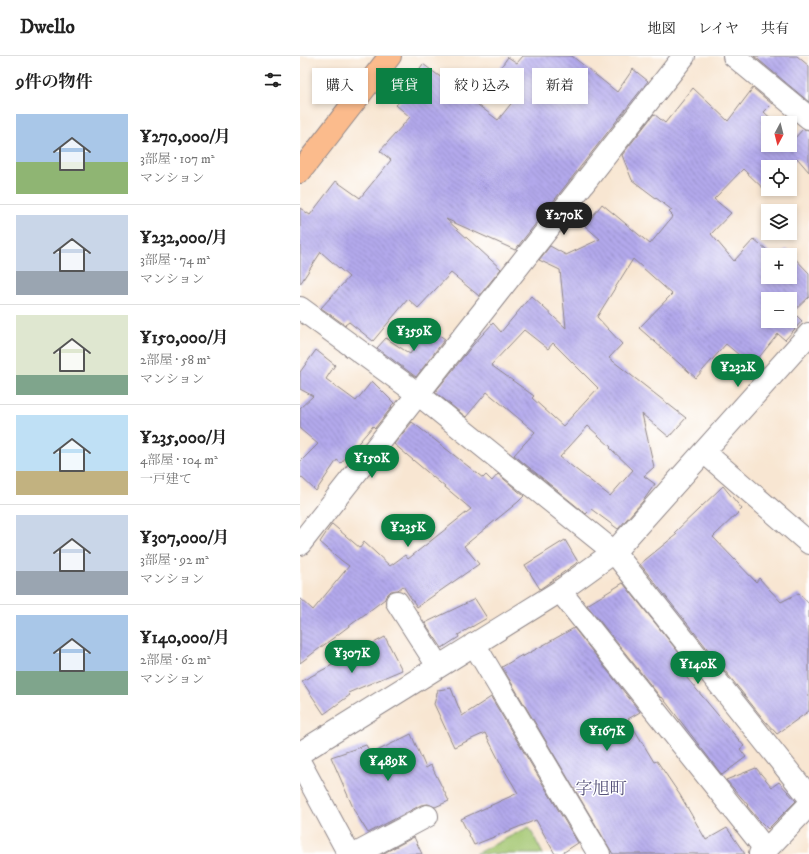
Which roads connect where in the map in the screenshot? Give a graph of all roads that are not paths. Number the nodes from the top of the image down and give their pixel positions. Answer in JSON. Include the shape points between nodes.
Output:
{"nodes":[{"id":1,"x":390,"y":56,"type":"edge"},
{"id":2,"x":684,"y":56,"type":"edge"},
{"id":3,"x":734,"y":56,"type":"edge"},
{"id":4,"x":809,"y":118,"type":"edge"},
{"id":5,"x":300,"y":172,"type":"edge"},
{"id":6,"x":300,"y":308,"type":"edge"},
{"id":7,"x":809,"y":334,"type":"edge"},
{"id":8,"x":418,"y":394,"type":"junction"},
{"id":9,"x":704,"y":452,"type":"junction"},
{"id":10,"x":809,"y":543,"type":"edge"},
{"id":11,"x":300,"y":544,"type":"edge"},
{"id":12,"x":614,"y":552,"type":"junction"},
{"id":13,"x":560,"y":591,"type":"junction"},
{"id":14,"x":397,"y":602,"type":"dead end"},
{"id":15,"x":474,"y":644,"type":"junction"},
{"id":16,"x":438,"y":666,"type":"junction"},
{"id":17,"x":300,"y":753,"type":"edge"},
{"id":18,"x":303,"y":776,"type":"edge"},
{"id":19,"x":809,"y":797,"type":"edge"},
{"id":20,"x":809,"y":805,"type":"edge"},
{"id":21,"x":427,"y":816,"type":"dead end"},
{"id":22,"x":763,"y":852,"type":"edge"},
{"id":23,"x":349,"y":854,"type":"edge"},
{"id":24,"x":356,"y":854,"type":"edge"},
{"id":25,"x":599,"y":854,"type":"edge"}],
"edges":[{"from":1,"to":5,"type":"main road"},
{"from":2,"to":8,"type":"street"},
{"from":3,"to":4,"type":"street"},
{"from":6,"to":8,"type":"street"},
{"from":7,"to":9,"type":"street"},
{"from":8,"to":11,"type":"street"},
{"from":8,"to":12,"type":"street"},
{"from":9,"to":10,"type":"street"},
{"from":9,"to":12,"type":"street"},
{"from":12,"to":13,"type":"street"},
{"from":12,"to":19,"type":"street"},
{"from":13,"to":15,"type":"street"},
{"from":13,"to":22,"type":"street"},
{"from":14,"to":16,"type":"street"},
{"from":15,"to":16,"type":"street"},
{"from":15,"to":25,"type":"street"},
{"from":16,"to":17,"type":"street"},
{"from":18,"to":23,"type":"street"},
{"from":20,"to":22,"type":"street"},
{"from":21,"to":24,"type":"street"}]}
